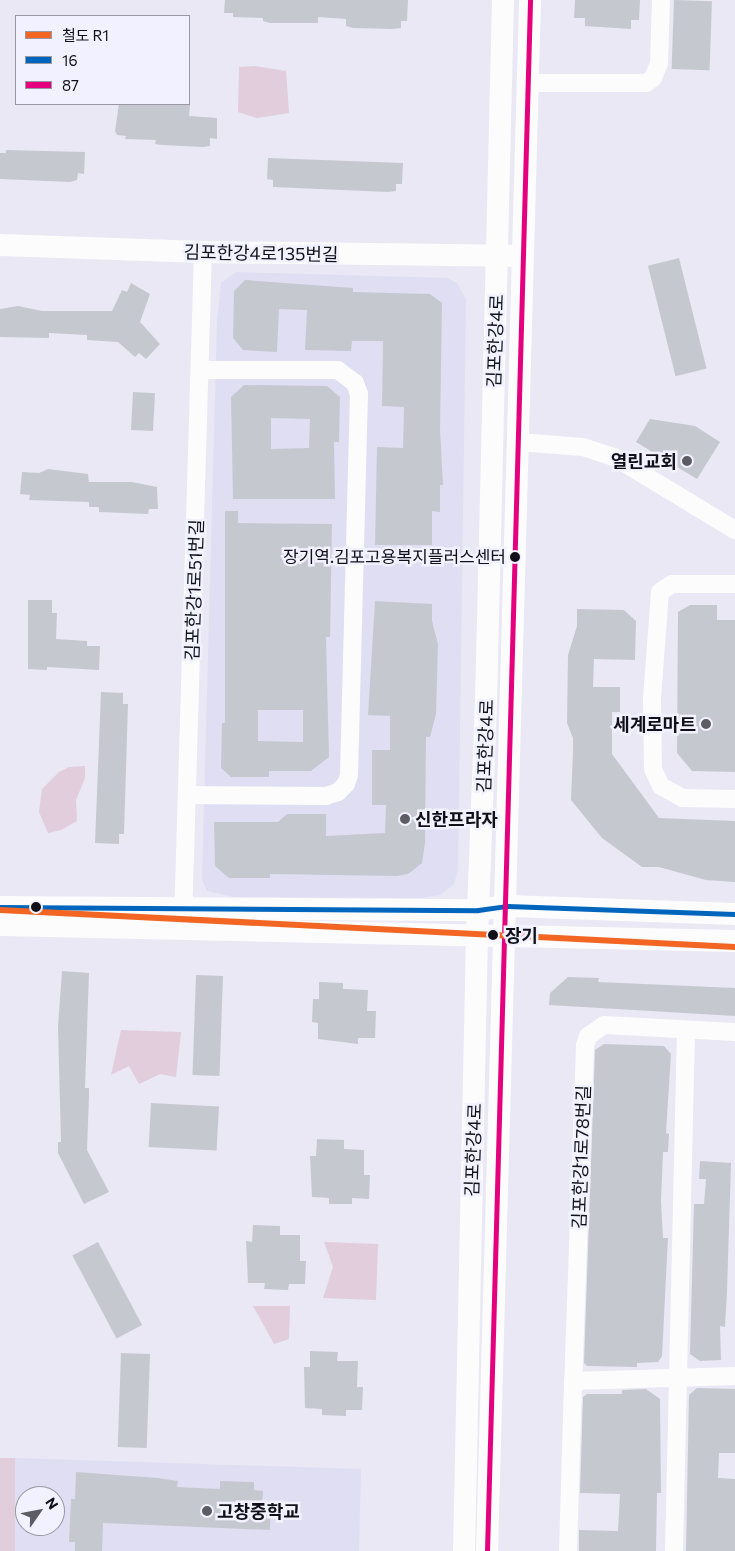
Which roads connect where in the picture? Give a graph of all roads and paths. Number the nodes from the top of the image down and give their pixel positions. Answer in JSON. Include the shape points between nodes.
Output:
{"nodes":[{"id":1,"x":503,"y":0,"type":"edge"},
{"id":2,"x":530,"y":0,"type":"edge"},
{"id":3,"x":661,"y":0,"type":"edge"},
{"id":4,"x":528,"y":83,"type":"junction"},
{"id":5,"x":0,"y":245,"type":"edge"},
{"id":6,"x":203,"y":252,"type":"junction"},
{"id":7,"x":498,"y":256,"type":"junction"},
{"id":8,"x":523,"y":256,"type":"junction"},
{"id":9,"x":202,"y":370,"type":"junction"},
{"id":10,"x":519,"y":442,"type":"junction"},
{"id":11,"x":735,"y":530,"type":"edge"},
{"id":12,"x":735,"y":584,"type":"edge"},
{"id":13,"x":187,"y":795,"type":"junction"},
{"id":14,"x":735,"y":799,"type":"edge"},
{"id":15,"x":506,"y":906,"type":"junction"},
{"id":16,"x":0,"y":907,"type":"edge"},
{"id":17,"x":478,"y":910,"type":"junction"},
{"id":18,"x":735,"y":914,"type":"edge"},
{"id":19,"x":183,"y":917,"type":"junction"},
{"id":20,"x":0,"y":925,"type":"edge"},
{"id":21,"x":477,"y":936,"type":"junction"},
{"id":22,"x":506,"y":937,"type":"junction"},
{"id":23,"x":735,"y":941,"type":"edge"},
{"id":24,"x":686,"y":1030,"type":"junction"},
{"id":25,"x":735,"y":1032,"type":"edge"},
{"id":26,"x":735,"y":1376,"type":"edge"},
{"id":27,"x":678,"y":1378,"type":"junction"},
{"id":28,"x":573,"y":1381,"type":"junction"},
{"id":29,"x":464,"y":1551,"type":"edge"},
{"id":30,"x":486,"y":1551,"type":"edge"},
{"id":31,"x":568,"y":1551,"type":"edge"},
{"id":32,"x":674,"y":1551,"type":"edge"}],
"edges":[{"from":1,"to":7,"type":"street","name":"김포한강4로"},
{"from":2,"to":4,"type":"street","name":"김포한강4로"},
{"from":3,"to":4,"type":"street","via":[[659,63],[653,78],[646,83]]},
{"from":4,"to":8,"type":"street","name":"김포한강4로"},
{"from":5,"to":6,"type":"street","name":"김포한강4로135번길"},
{"from":6,"to":7,"type":"street","name":"김포한강4로135번길"},
{"from":6,"to":9,"type":"street","name":"김포한강1로51번길"},
{"from":7,"to":8,"type":"street","name":"김포한강4로135번길"},
{"from":7,"to":17,"type":"street","name":"김포한강4로"},
{"from":8,"to":10,"type":"street","name":"김포한강4로"},
{"from":9,"to":13,"type":"street","name":"김포한강1로51번길"},
{"from":9,"to":13,"type":"street","via":[[338,370],[355,383],[359,394],[349,774],[346,784],[338,792],[326,796]]},
{"from":10,"to":11,"type":"street","via":[[583,447],[616,458]]},
{"from":10,"to":15,"type":"street","name":"김포한강4로"},
{"from":12,"to":14,"type":"street","via":[[672,584],[660,592],[652,699],[653,769],[660,786],[683,798]]},
{"from":13,"to":19,"type":"street","name":"김포한강1로51번길"},
{"from":15,"to":17,"type":"street"},
{"from":15,"to":18,"type":"street"},
{"from":15,"to":22,"type":"street","name":"김포한강4로"},
{"from":16,"to":19,"type":"street"},
{"from":17,"to":19,"type":"street"},
{"from":17,"to":21,"type":"street","name":"김포한강4로"},
{"from":19,"to":20,"type":"street"},
{"from":19,"to":21,"type":"street"},
{"from":21,"to":22,"type":"street"},
{"from":21,"to":29,"type":"street","name":"김포한강4로"},
{"from":22,"to":23,"type":"street"},
{"from":22,"to":30,"type":"street","name":"김포한강4로"},
{"from":24,"to":25,"type":"street","name":"김포한강1로78번길"},
{"from":24,"to":27,"type":"street"},
{"from":24,"to":28,"type":"street","name":"김포한강1로78번길","via":[[604,1025],[594,1030],[585,1045]]},
{"from":26,"to":27,"type":"street"},
{"from":27,"to":28,"type":"street"},
{"from":27,"to":32,"type":"street"},
{"from":28,"to":31,"type":"street","name":"김포한강1로78번길"}]}
